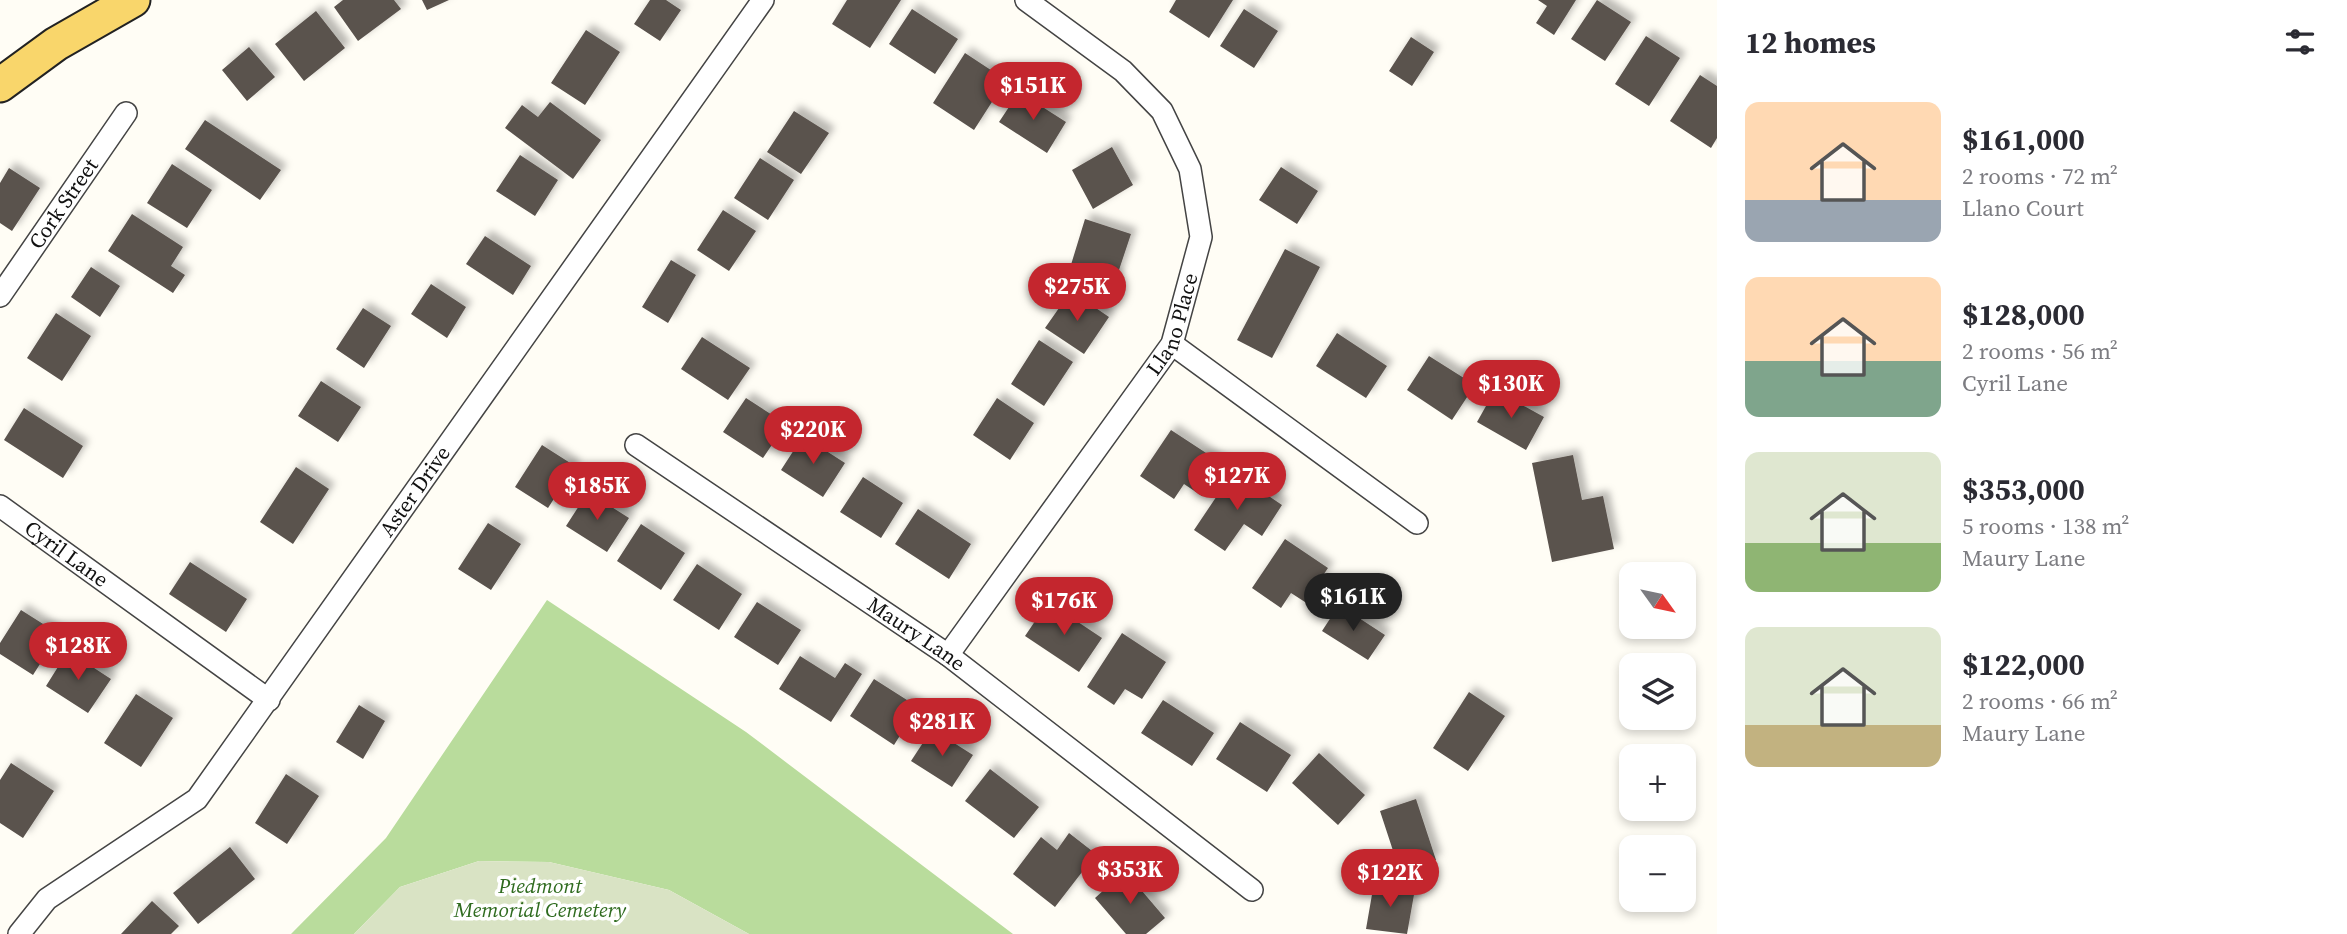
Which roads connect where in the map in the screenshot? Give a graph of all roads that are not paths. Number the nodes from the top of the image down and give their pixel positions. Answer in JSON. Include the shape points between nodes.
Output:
{"nodes":[{"id":1,"x":133,"y":0,"type":"edge"},
{"id":2,"x":763,"y":0,"type":"edge"},
{"id":3,"x":1026,"y":0,"type":"edge"},
{"id":4,"x":0,"y":85,"type":"edge"},
{"id":5,"x":127,"y":113,"type":"dead end"},
{"id":6,"x":0,"y":296,"type":"edge"},
{"id":7,"x":1172,"y":344,"type":"junction"},
{"id":8,"x":636,"y":445,"type":"dead end"},
{"id":9,"x":0,"y":506,"type":"edge"},
{"id":10,"x":1417,"y":523,"type":"dead end"},
{"id":11,"x":948,"y":655,"type":"junction"},
{"id":12,"x":269,"y":700,"type":"junction"},
{"id":13,"x":1252,"y":890,"type":"dead end"},
{"id":14,"x":19,"y":934,"type":"edge"}],
"edges":[{"from":1,"to":4,"type":"main road","via":[[55,44]]},
{"from":2,"to":12,"type":"street","name":"Aster Drive"},
{"from":3,"to":7,"type":"street","name":"Llano Place","via":[[1123,71],[1162,111],[1190,169],[1201,237]]},
{"from":5,"to":6,"type":"street","name":"Cork Street"},
{"from":7,"to":10,"type":"street"},
{"from":7,"to":11,"type":"street","name":"Llano Place"},
{"from":8,"to":11,"type":"street","name":"Maury Lane"},
{"from":9,"to":12,"type":"street","name":"Cyril Lane"},
{"from":11,"to":13,"type":"street","name":"Maury Lane"},
{"from":12,"to":14,"type":"street","name":"Aster Drive","via":[[197,799],[47,899]]}]}
